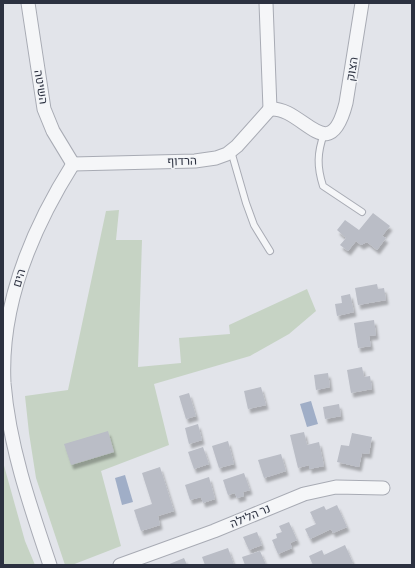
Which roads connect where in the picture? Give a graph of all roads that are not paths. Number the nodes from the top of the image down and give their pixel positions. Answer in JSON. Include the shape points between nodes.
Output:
{"nodes":[{"id":1,"x":28,"y":3,"type":"edge"},
{"id":2,"x":266,"y":3,"type":"edge"},
{"id":3,"x":362,"y":3,"type":"edge"},
{"id":4,"x":270,"y":109,"type":"junction"},
{"id":5,"x":328,"y":133,"type":"junction"},
{"id":6,"x":231,"y":151,"type":"junction"},
{"id":7,"x":73,"y":164,"type":"junction"},
{"id":8,"x":362,"y":212,"type":"dead end"},
{"id":9,"x":270,"y":251,"type":"dead end"},
{"id":10,"x":383,"y":488,"type":"dead end"},
{"id":11,"x":50,"y":565,"type":"edge"},
{"id":12,"x":120,"y":565,"type":"edge"}],
"edges":[{"from":1,"to":7,"type":"street","name":"השיטה","via":[[44,109],[53,131]]},
{"from":2,"to":4,"type":"street"},
{"from":3,"to":5,"type":"street","name":"הצוק","via":[[346,103],[339,125]]},
{"from":4,"to":5,"type":"street","via":[[284,111],[315,131]]},
{"from":4,"to":6,"type":"street","name":"הרדוף"},
{"from":5,"to":8,"type":"lane","via":[[319,147],[318,164],[323,186]]},
{"from":6,"to":7,"type":"street","name":"הרדוף","via":[[204,161]]},
{"from":6,"to":9,"type":"lane","via":[[248,211]]},
{"from":7,"to":11,"type":"street","name":"הים","via":[[51,199],[27,252],[9,314],[5,360],[6,398],[14,445]]},
{"from":10,"to":12,"type":"street","name":"נר הלילה","via":[[336,487],[304,494],[214,531]]}]}
